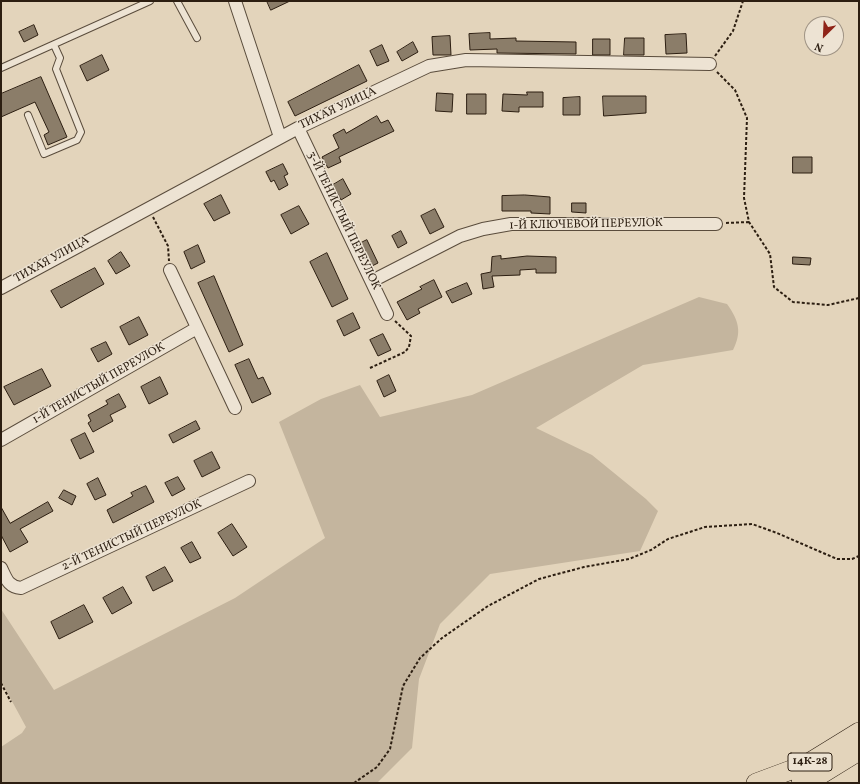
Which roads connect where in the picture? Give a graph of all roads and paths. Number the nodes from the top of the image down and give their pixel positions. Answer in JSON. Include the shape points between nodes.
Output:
{"nodes":[{"id":1,"x":150,"y":1,"type":"edge"},
{"id":2,"x":177,"y":1,"type":"edge"},
{"id":3,"x":235,"y":1,"type":"edge"},
{"id":4,"x":743,"y":1,"type":"edge"},
{"id":5,"x":197,"y":38,"type":"dead end"},
{"id":6,"x":54,"y":45,"type":"junction"},
{"id":7,"x":710,"y":64,"type":"junction"},
{"id":8,"x":1,"y":68,"type":"edge"},
{"id":9,"x":28,"y":115,"type":"dead end"},
{"id":10,"x":298,"y":128,"type":"junction"},
{"id":11,"x":280,"y":137,"type":"junction"},
{"id":12,"x":148,"y":207,"type":"junction"},
{"id":13,"x":749,"y":222,"type":"junction"},
{"id":14,"x":716,"y":224,"type":"joint"},
{"id":15,"x":170,"y":270,"type":"joint"},
{"id":16,"x":372,"y":281,"type":"junction"},
{"id":17,"x":1,"y":288,"type":"edge"},
{"id":18,"x":859,"y":298,"type":"edge"},
{"id":19,"x":387,"y":314,"type":"joint"},
{"id":20,"x":196,"y":328,"type":"junction"},
{"id":21,"x":370,"y":368,"type":"dead end"},
{"id":22,"x":235,"y":408,"type":"dead end"},
{"id":23,"x":1,"y":440,"type":"edge"},
{"id":24,"x":249,"y":481,"type":"dead end"},
{"id":25,"x":859,"y":556,"type":"edge"},
{"id":26,"x":1,"y":568,"type":"edge"},
{"id":27,"x":1,"y":683,"type":"edge"},
{"id":28,"x":11,"y":702,"type":"dead end"},
{"id":29,"x":859,"y":732,"type":"edge"},
{"id":30,"x":859,"y":751,"type":"edge"},
{"id":31,"x":354,"y":783,"type":"edge"},
{"id":32,"x":756,"y":783,"type":"edge"},
{"id":33,"x":801,"y":783,"type":"edge"}],
"edges":[{"from":1,"to":6,"type":"lane"},
{"from":2,"to":5,"type":"lane"},
{"from":3,"to":11,"type":"street"},
{"from":4,"to":7,"type":"path","via":[[733,31]]},
{"from":6,"to":8,"type":"lane"},
{"from":6,"to":9,"type":"lane","via":[[60,58],[56,69],[81,132],[76,140],[44,154]]},
{"from":7,"to":10,"type":"street","name":"ТИХАЯ УЛИЦА","via":[[466,60],[429,66]]},
{"from":7,"to":13,"type":"path","via":[[735,90],[747,118],[744,198]]},
{"from":10,"to":11,"type":"street","name":"ТИХАЯ УЛИЦА"},
{"from":10,"to":16,"type":"street","name":"3-Й ТЕНИСТЫЙ ПЕРЕУЛОК"},
{"from":11,"to":12,"type":"street","name":"ТИХАЯ УЛИЦА"},
{"from":12,"to":15,"type":"path","via":[[168,246]]},
{"from":12,"to":17,"type":"street","name":"ТИХАЯ УЛИЦА"},
{"from":13,"to":14,"type":"path"},
{"from":13,"to":18,"type":"path","via":[[770,254],[774,287],[792,302],[828,305]]},
{"from":14,"to":16,"type":"street","name":"1-Й КЛЮЧЕВОЙ ПЕРЕУЛОК","via":[[511,224],[460,236]]},
{"from":15,"to":20,"type":"street"},
{"from":16,"to":19,"type":"street","name":"3-Й ТЕНИСТЫЙ ПЕРЕУЛОК"},
{"from":19,"to":21,"type":"path","via":[[411,336],[409,347],[405,352]]},
{"from":20,"to":22,"type":"street"},
{"from":20,"to":23,"type":"street","name":"1-Й ТЕНИСТЫЙ ПЕРЕУЛОК"},
{"from":24,"to":26,"type":"street","name":"2-Й ТЕНИСТЫЙ ПЕРЕУЛОК","via":[[21,588],[8,583]]},
{"from":25,"to":31,"type":"path","via":[[852,559],[837,559],[752,524],[705,527],[668,539],[629,560],[539,579],[488,606],[442,638],[420,658],[403,686],[390,749],[377,767]]},
{"from":27,"to":28,"type":"path"},
{"from":29,"to":32,"type":"main road","number":"14К-28","via":[[808,764]]},
{"from":30,"to":33,"type":"main road","number":"14К-28"}]}
